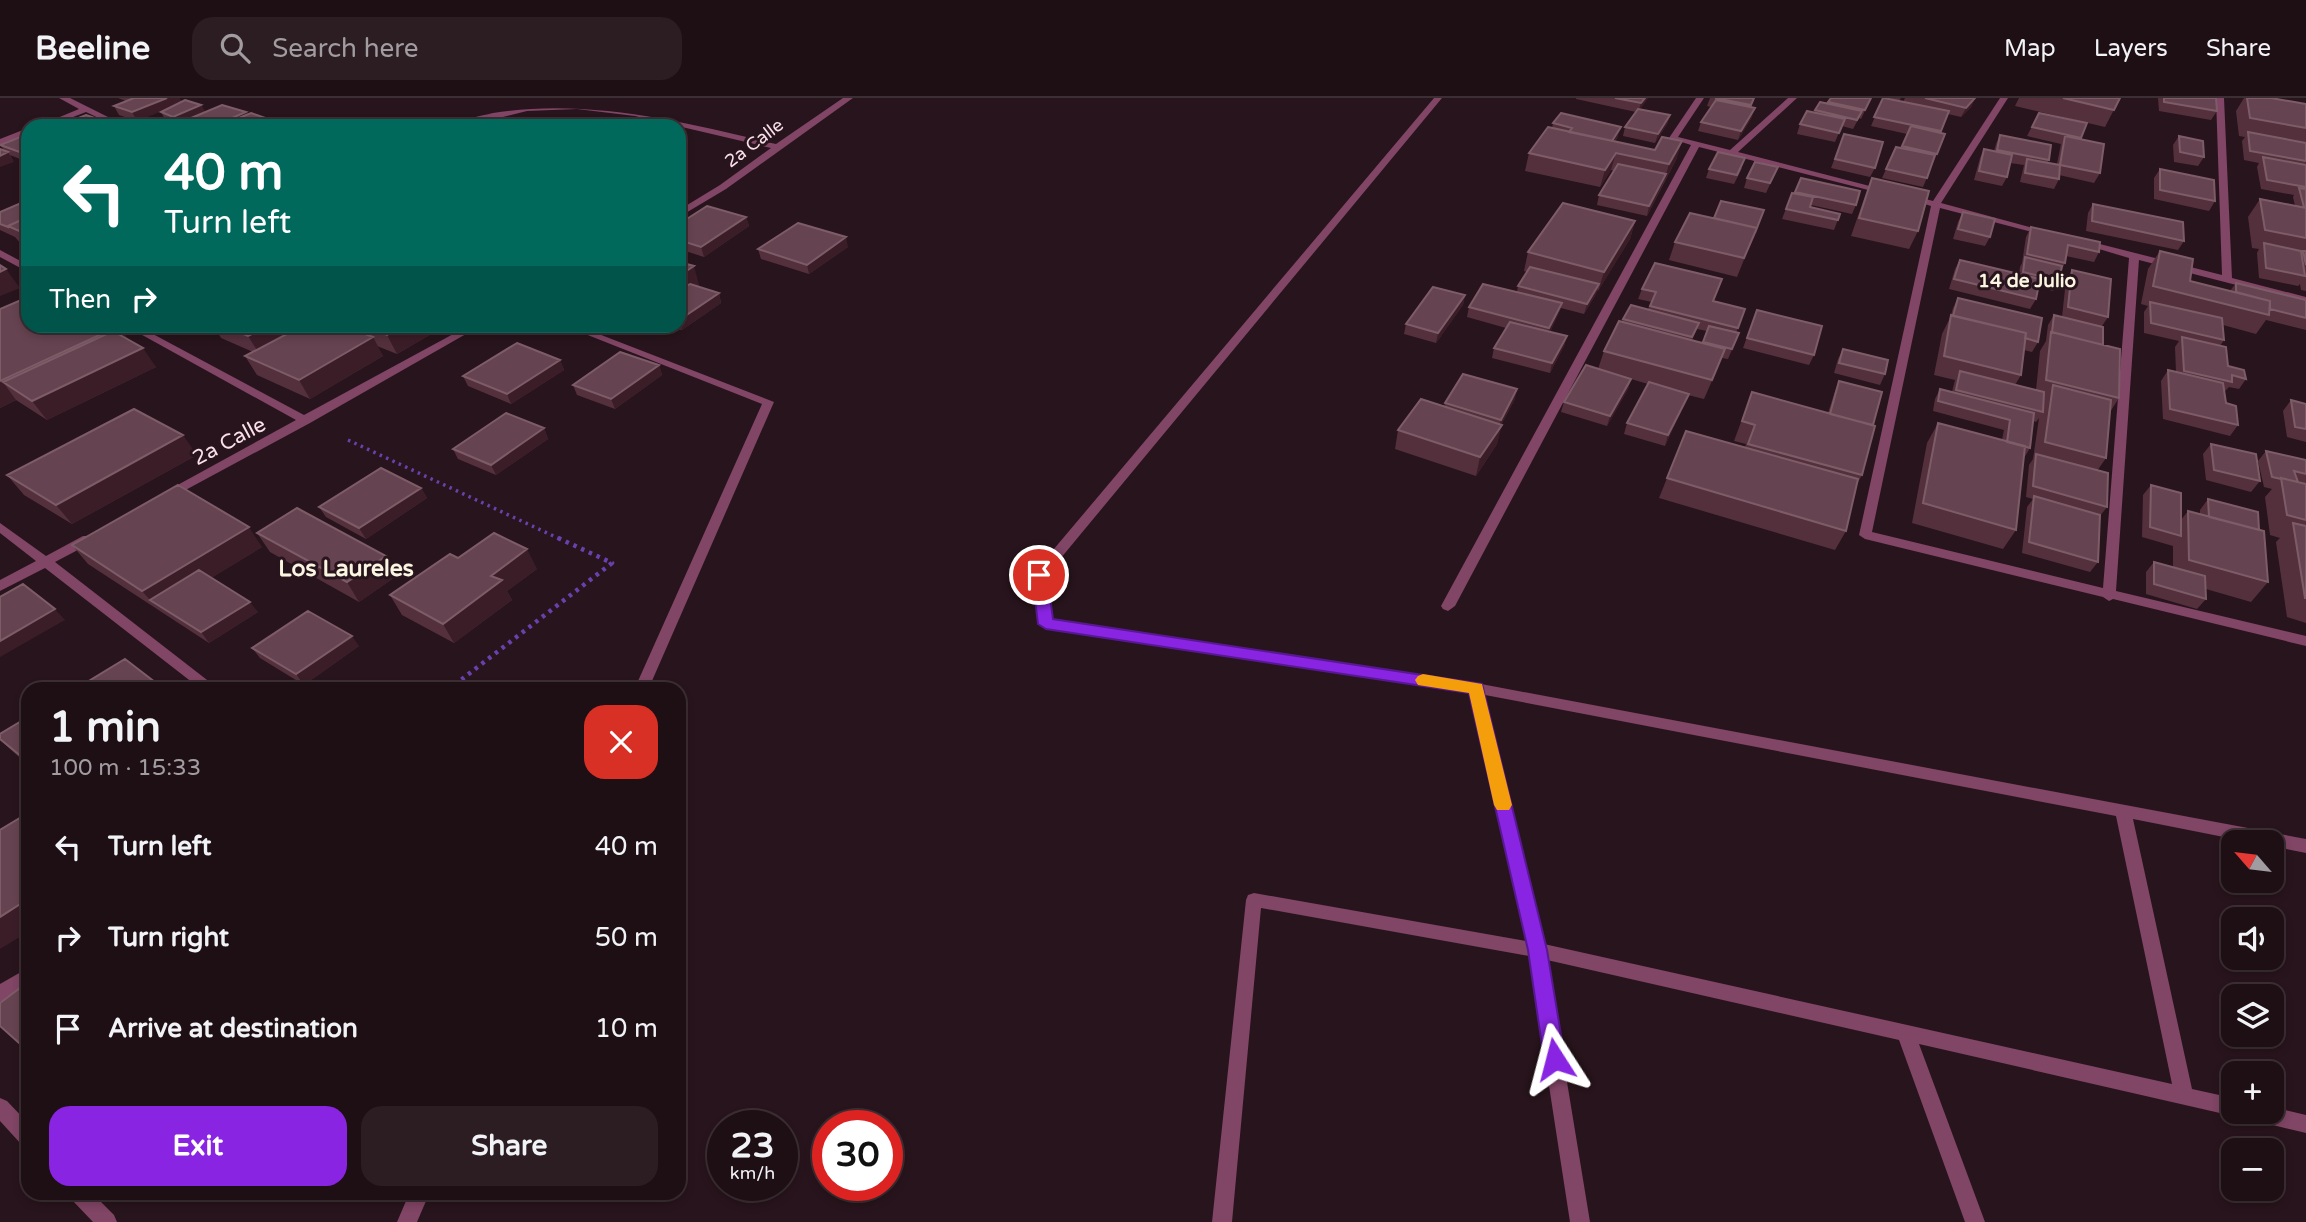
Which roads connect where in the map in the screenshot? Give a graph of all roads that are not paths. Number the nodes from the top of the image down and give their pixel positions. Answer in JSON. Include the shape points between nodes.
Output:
{"nodes":[{"id":1,"x":63,"y":98,"type":"edge"},
{"id":2,"x":849,"y":98,"type":"edge"},
{"id":3,"x":1438,"y":98,"type":"edge"},
{"id":4,"x":1700,"y":98,"type":"edge"},
{"id":5,"x":1793,"y":98,"type":"edge"},
{"id":6,"x":2004,"y":98,"type":"edge"},
{"id":7,"x":2220,"y":98,"type":"edge"},
{"id":8,"x":87,"y":109,"type":"junction"},
{"id":9,"x":61,"y":119,"type":"edge"},
{"id":10,"x":108,"y":119,"type":"edge"},
{"id":11,"x":479,"y":119,"type":"edge"},
{"id":12,"x":654,"y":119,"type":"edge"},
{"id":13,"x":686,"y":126,"type":"edge"},
{"id":14,"x":21,"y":134,"type":"edge"},
{"id":15,"x":0,"y":142,"type":"edge"},
{"id":16,"x":1696,"y":144,"type":"junction"},
{"id":17,"x":778,"y":147,"type":"junction"},
{"id":18,"x":1732,"y":153,"type":"junction"},
{"id":19,"x":1936,"y":204,"type":"junction"},
{"id":20,"x":686,"y":210,"type":"edge"},
{"id":21,"x":2055,"y":235,"type":"edge"},
{"id":22,"x":2068,"y":239,"type":"edge"},
{"id":23,"x":0,"y":253,"type":"edge"},
{"id":24,"x":2134,"y":256,"type":"junction"},
{"id":25,"x":21,"y":264,"type":"edge"},
{"id":26,"x":2227,"y":280,"type":"junction"},
{"id":27,"x":2306,"y":300,"type":"edge"},
{"id":28,"x":144,"y":333,"type":"edge"},
{"id":29,"x":463,"y":333,"type":"edge"},
{"id":30,"x":588,"y":333,"type":"edge"},
{"id":31,"x":306,"y":421,"type":"junction"},
{"id":32,"x":153,"y":504,"type":"edge"},
{"id":33,"x":0,"y":527,"type":"edge"},
{"id":34,"x":94,"y":536,"type":"edge"},
{"id":35,"x":47,"y":561,"type":"junction"},
{"id":36,"x":0,"y":586,"type":"edge"},
{"id":37,"x":2109,"y":596,"type":"junction"},
{"id":38,"x":1448,"y":606,"type":"dead end"},
{"id":39,"x":2306,"y":641,"type":"edge"},
{"id":40,"x":204,"y":682,"type":"edge"},
{"id":41,"x":645,"y":682,"type":"edge"},
{"id":42,"x":1476,"y":688,"type":"junction"},
{"id":43,"x":2123,"y":811,"type":"junction"},
{"id":44,"x":2306,"y":846,"type":"edge"},
{"id":45,"x":1537,"y":950,"type":"junction"},
{"id":46,"x":21,"y":980,"type":"edge"},
{"id":47,"x":0,"y":994,"type":"edge"},
{"id":48,"x":1905,"y":1032,"type":"junction"},
{"id":49,"x":2184,"y":1096,"type":"junction"},
{"id":50,"x":2221,"y":1104,"type":"edge"},
{"id":51,"x":0,"y":1107,"type":"edge"},
{"id":52,"x":2284,"y":1119,"type":"edge"},
{"id":53,"x":2306,"y":1124,"type":"edge"},
{"id":54,"x":21,"y":1130,"type":"edge"},
{"id":55,"x":86,"y":1200,"type":"edge"},
{"id":56,"x":416,"y":1200,"type":"edge"},
{"id":57,"x":107,"y":1222,"type":"edge"},
{"id":58,"x":407,"y":1222,"type":"edge"},
{"id":59,"x":1222,"y":1222,"type":"edge"},
{"id":60,"x":1580,"y":1222,"type":"edge"},
{"id":61,"x":1975,"y":1222,"type":"edge"}],
"edges":[{"from":1,"to":8,"type":"street"},
{"from":2,"to":17,"type":"street","name":"2a Calle"},
{"from":3,"to":42,"type":"street","via":[[1039,575],[1046,624]]},
{"from":4,"to":16,"type":"street","via":[[1673,138]]},
{"from":5,"to":18,"type":"street"},
{"from":6,"to":19,"type":"street"},
{"from":7,"to":26,"type":"street"},
{"from":8,"to":9,"type":"street"},
{"from":8,"to":10,"type":"street"},
{"from":11,"to":12,"type":"street","via":[[551,107],[605,108]]},
{"from":13,"to":17,"type":"street"},
{"from":14,"to":15,"type":"street"},
{"from":16,"to":18,"type":"street"},
{"from":16,"to":38,"type":"street"},
{"from":17,"to":20,"type":"street","name":"2a Calle"},
{"from":18,"to":19,"type":"street"},
{"from":19,"to":21,"type":"street"},
{"from":19,"to":37,"type":"street","via":[[1865,536]]},
{"from":22,"to":24,"type":"street"},
{"from":23,"to":25,"type":"street"},
{"from":24,"to":26,"type":"street"},
{"from":24,"to":37,"type":"street"},
{"from":26,"to":27,"type":"street"},
{"from":28,"to":31,"type":"street"},
{"from":29,"to":31,"type":"street","name":"2a Calle"},
{"from":30,"to":41,"type":"street","via":[[768,402]]},
{"from":31,"to":32,"type":"street","name":"2a Calle"},
{"from":33,"to":35,"type":"street"},
{"from":34,"to":35,"type":"street"},
{"from":35,"to":36,"type":"street"},
{"from":35,"to":40,"type":"street"},
{"from":37,"to":39,"type":"street"},
{"from":42,"to":43,"type":"street"},
{"from":42,"to":45,"type":"street"},
{"from":43,"to":44,"type":"street"},
{"from":43,"to":49,"type":"street"},
{"from":45,"to":48,"type":"street"},
{"from":45,"to":59,"type":"street","via":[[1254,900]]},
{"from":45,"to":60,"type":"street"},
{"from":46,"to":47,"type":"street"},
{"from":48,"to":49,"type":"street"},
{"from":48,"to":61,"type":"street"},
{"from":49,"to":50,"type":"street"},
{"from":51,"to":54,"type":"street"},
{"from":52,"to":53,"type":"street"},
{"from":55,"to":57,"type":"street"},
{"from":56,"to":58,"type":"street"}]}
